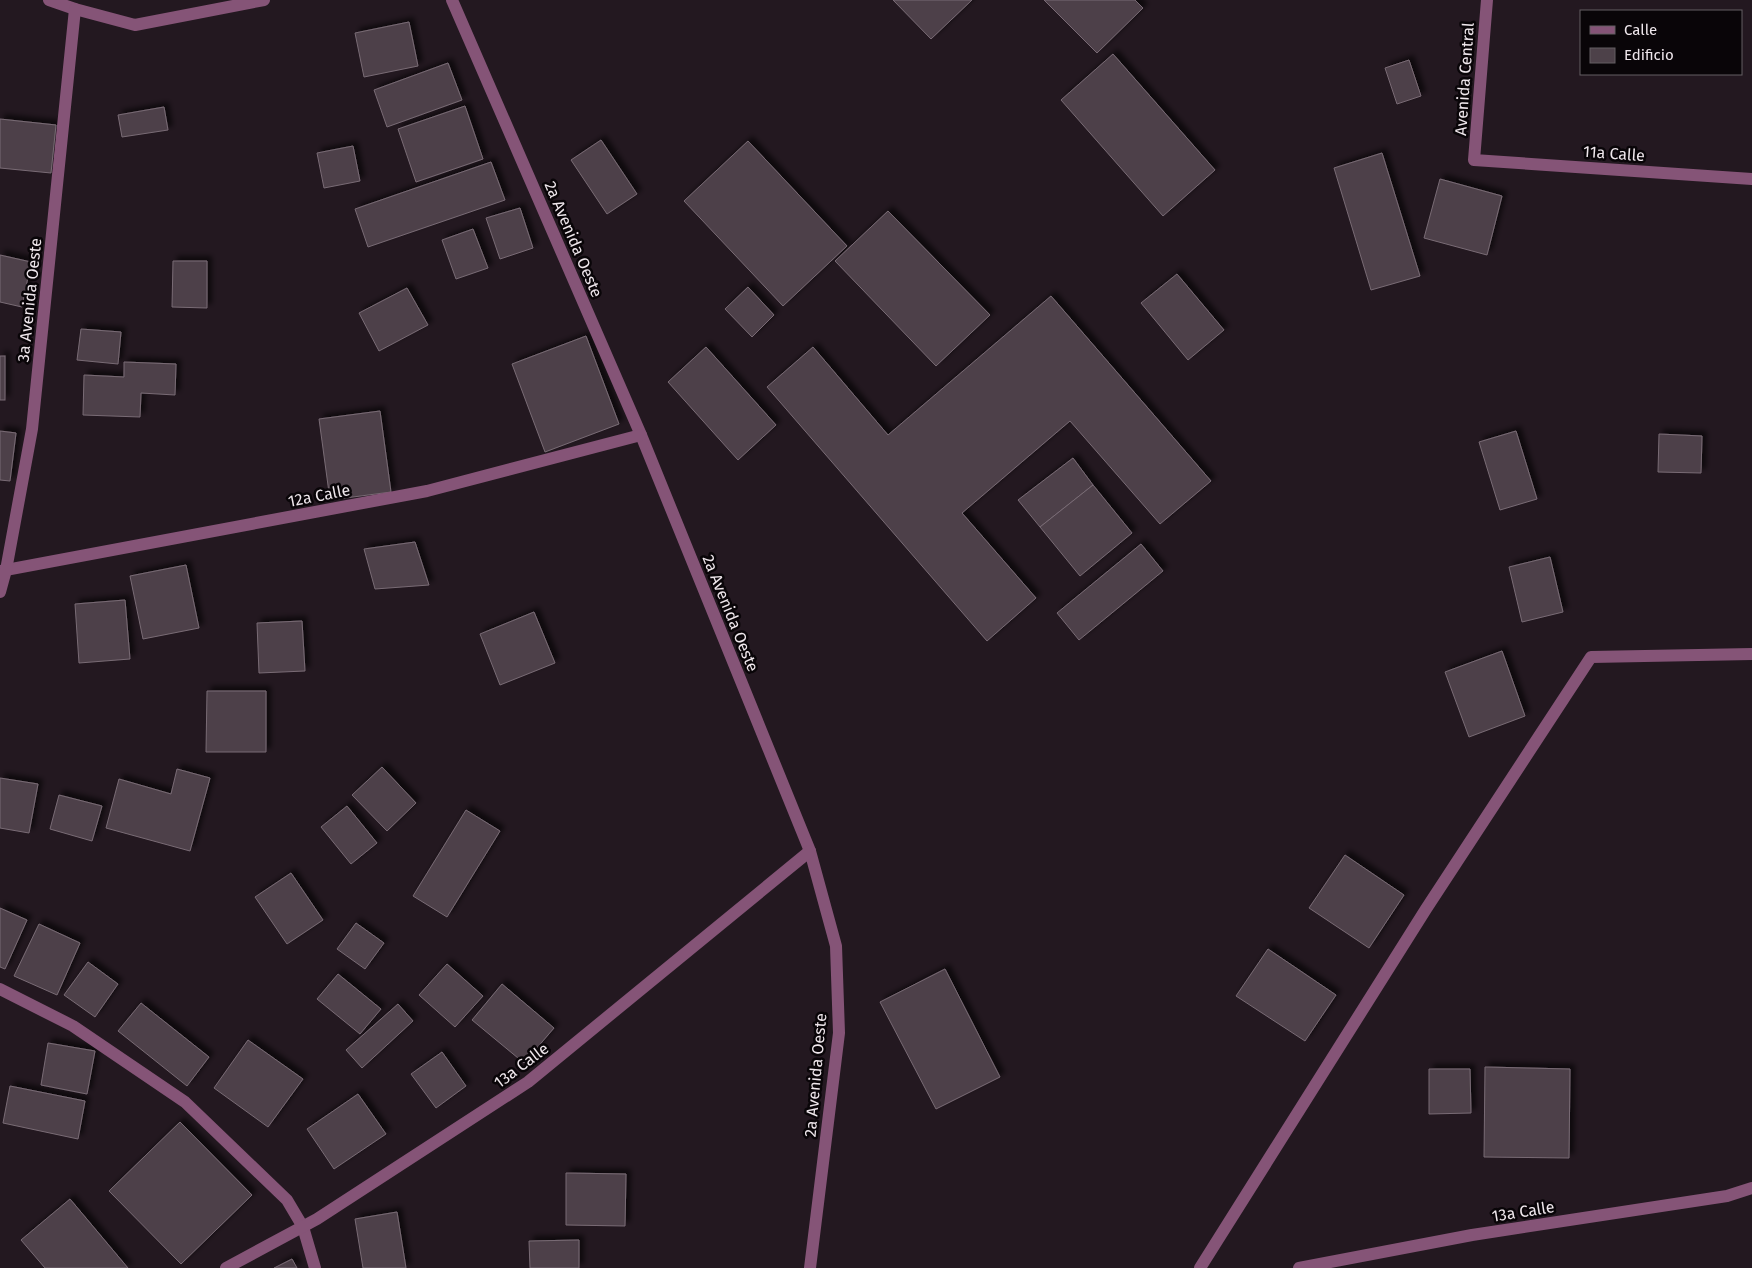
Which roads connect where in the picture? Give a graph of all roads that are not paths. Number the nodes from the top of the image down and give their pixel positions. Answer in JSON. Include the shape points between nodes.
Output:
{"nodes":[{"id":1,"x":49,"y":0,"type":"edge"},
{"id":2,"x":264,"y":0,"type":"edge"},
{"id":3,"x":452,"y":0,"type":"edge"},
{"id":4,"x":1486,"y":0,"type":"edge"},
{"id":5,"x":75,"y":9,"type":"junction"},
{"id":6,"x":1474,"y":160,"type":"joint"},
{"id":7,"x":1752,"y":179,"type":"edge"},
{"id":8,"x":641,"y":435,"type":"junction"},
{"id":9,"x":3,"y":571,"type":"edge"},
{"id":10,"x":0,"y":592,"type":"edge"},
{"id":11,"x":1752,"y":654,"type":"edge"},
{"id":12,"x":810,"y":851,"type":"junction"},
{"id":13,"x":0,"y":989,"type":"edge"},
{"id":14,"x":1752,"y":1188,"type":"edge"},
{"id":15,"x":303,"y":1227,"type":"junction"},
{"id":16,"x":226,"y":1268,"type":"edge"},
{"id":17,"x":315,"y":1268,"type":"edge"},
{"id":18,"x":810,"y":1268,"type":"edge"},
{"id":19,"x":1200,"y":1268,"type":"edge"},
{"id":20,"x":1299,"y":1268,"type":"edge"}],
"edges":[{"from":1,"to":5,"type":"street"},
{"from":2,"to":5,"type":"street","via":[[135,25]]},
{"from":3,"to":8,"type":"street","name":"2a Avenida Oeste"},
{"from":4,"to":6,"type":"street","name":"Avenida Central"},
{"from":5,"to":9,"type":"street","name":"3a Avenida Oeste","via":[[32,429]]},
{"from":6,"to":7,"type":"street","name":"11a Calle"},
{"from":8,"to":9,"type":"street","name":"12a Calle","via":[[427,491]]},
{"from":8,"to":12,"type":"street","name":"2a Avenida Oeste"},
{"from":9,"to":10,"type":"street","name":"3a Avenida Oeste"},
{"from":11,"to":19,"type":"street","via":[[1591,657],[1426,909]]},
{"from":12,"to":15,"type":"street","name":"13a Calle","via":[[528,1082]]},
{"from":12,"to":18,"type":"street","name":"2a Avenida Oeste","via":[[836,946],[839,1033]]},
{"from":13,"to":15,"type":"street","via":[[73,1026],[185,1102],[287,1200]]},
{"from":14,"to":20,"type":"street","name":"13a Calle","via":[[1727,1196],[1472,1235]]},
{"from":15,"to":16,"type":"street","name":"13a Calle"},
{"from":15,"to":17,"type":"street"}]}
